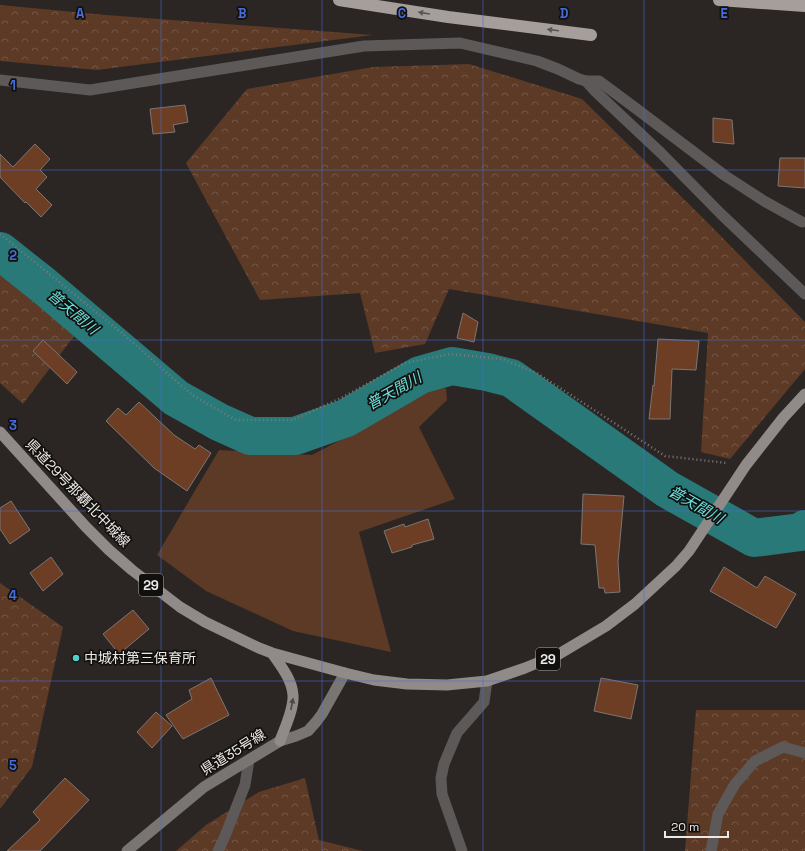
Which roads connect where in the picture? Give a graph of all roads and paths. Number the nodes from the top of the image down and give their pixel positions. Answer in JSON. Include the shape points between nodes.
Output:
{"nodes":[{"id":1,"x":339,"y":0,"type":"edge"},
{"id":2,"x":719,"y":0,"type":"edge"},
{"id":3,"x":805,"y":6,"type":"edge"},
{"id":4,"x":592,"y":35,"type":"dead end"},
{"id":5,"x":0,"y":80,"type":"edge"},
{"id":6,"x":586,"y":81,"type":"junction"},
{"id":7,"x":802,"y":222,"type":"dead end"},
{"id":8,"x":0,"y":234,"type":"edge"},
{"id":9,"x":805,"y":294,"type":"edge"},
{"id":10,"x":805,"y":394,"type":"edge"},
{"id":11,"x":0,"y":432,"type":"edge"},
{"id":12,"x":744,"y":467,"type":"junction"},
{"id":13,"x":272,"y":653,"type":"junction"},
{"id":14,"x":345,"y":673,"type":"junction"},
{"id":15,"x":487,"y":681,"type":"junction"},
{"id":16,"x":280,"y":741,"type":"junction"},
{"id":17,"x":805,"y":753,"type":"edge"},
{"id":18,"x":249,"y":760,"type":"junction"},
{"id":19,"x":127,"y":851,"type":"edge"},
{"id":20,"x":218,"y":851,"type":"edge"},
{"id":21,"x":462,"y":851,"type":"edge"},
{"id":22,"x":711,"y":851,"type":"edge"}],
"edges":[{"from":4,"to":1,"type":"highway","one_way":true},
{"from":2,"to":3,"type":"highway"},
{"from":5,"to":6,"type":"street","via":[[90,90],[364,46],[460,43],[537,61]]},
{"from":6,"to":7,"type":"street","via":[[599,81],[724,175]]},
{"from":6,"to":9,"type":"street"},
{"from":8,"to":12,"type":"path","via":[[122,333],[192,394],[236,420],[293,420],[405,363],[450,354],[502,359],[537,373],[665,456]]},
{"from":10,"to":12,"type":"main road","name":"県道29号那覇北中城線","number":"29"},
{"from":11,"to":13,"type":"main road","name":"県道29号那覇北中城線","number":"29","via":[[86,527],[132,570],[180,607],[205,622]]},
{"from":12,"to":15,"type":"main road","name":"県道29号那覇北中城線","number":"29","via":[[689,551],[635,604],[606,626],[559,654]]},
{"from":13,"to":14,"type":"main road","name":"県道29号那覇北中城線","number":"29"},
{"from":16,"to":13,"type":"main road","one_way":true,"via":[[289,718],[293,694],[286,674]]},
{"from":14,"to":15,"type":"main road","name":"県道29号那覇北中城線","number":"29","via":[[407,684],[447,685]]},
{"from":14,"to":16,"type":"main road","name":"県道35号線","via":[[328,704],[308,731]]},
{"from":15,"to":21,"type":"street","via":[[484,702],[457,733],[441,778],[442,794]]},
{"from":16,"to":18,"type":"main road","name":"県道35号線"},
{"from":17,"to":22,"type":"street","via":[[782,747],[755,761],[735,784],[718,814]]},
{"from":18,"to":19,"type":"main road","name":"県道35号線","via":[[204,787]]},
{"from":18,"to":20,"type":"street","via":[[245,785]]}]}
